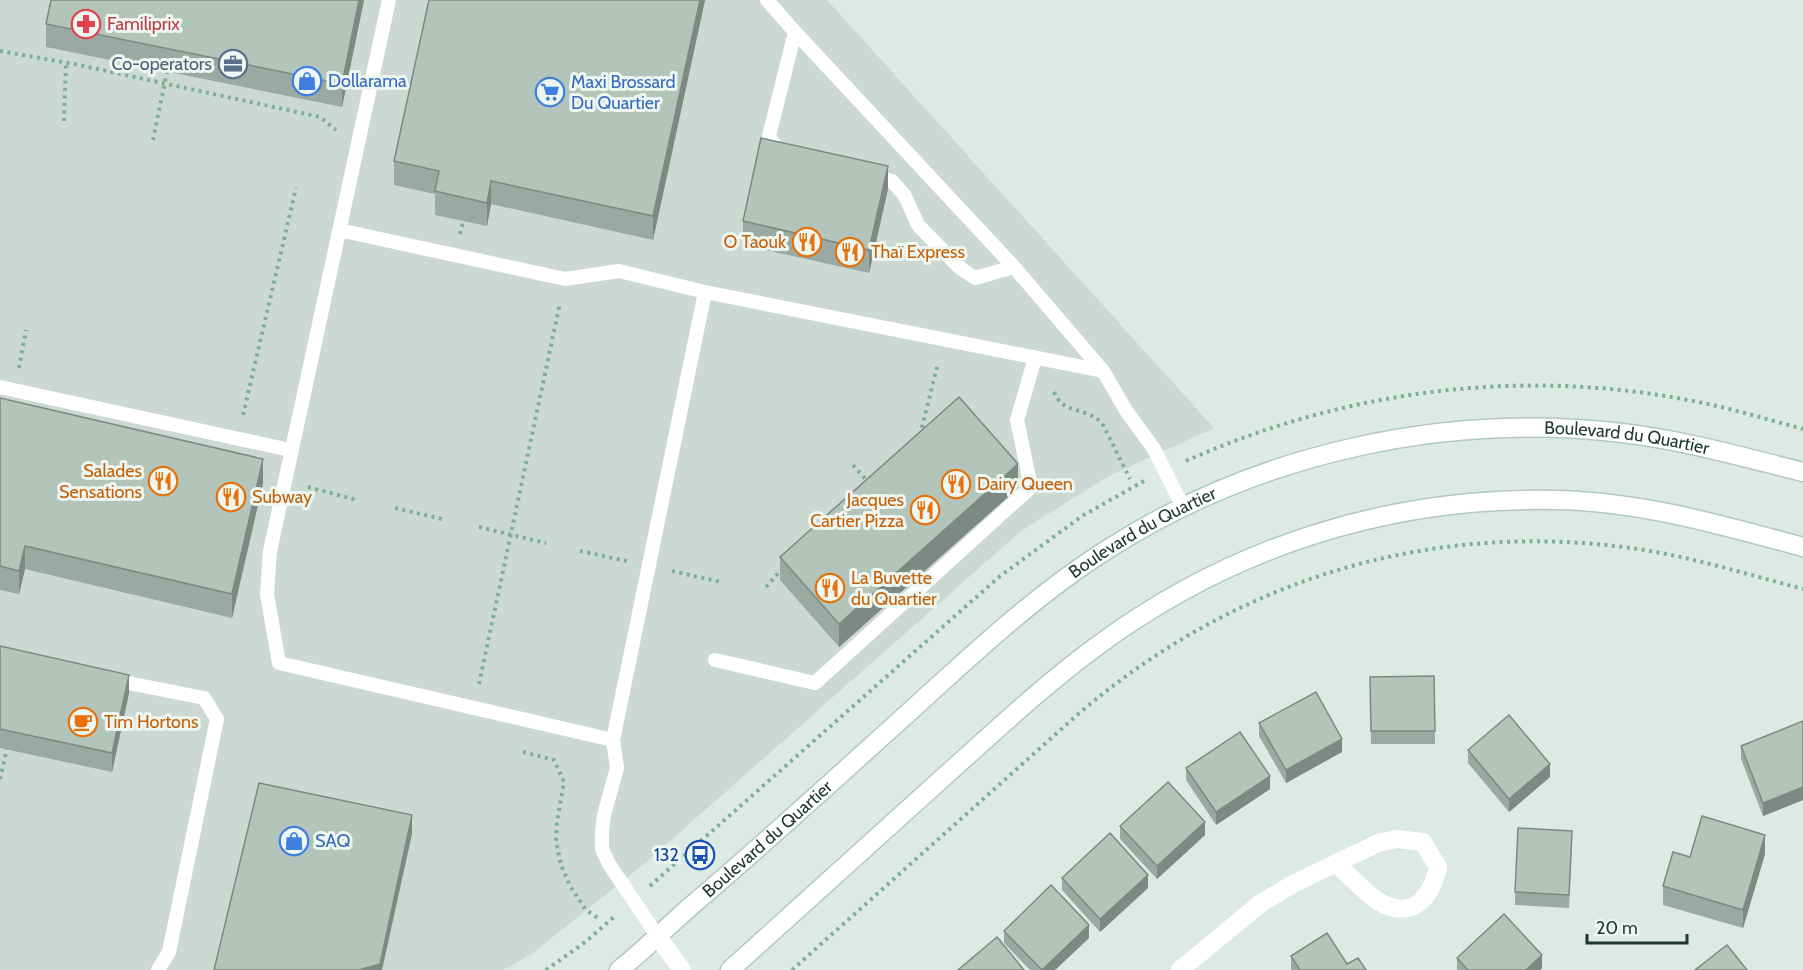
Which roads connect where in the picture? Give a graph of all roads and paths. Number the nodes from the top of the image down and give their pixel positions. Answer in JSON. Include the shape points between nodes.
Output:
{"nodes":[{"id":1,"x":388,"y":0,"type":"edge"},
{"id":2,"x":767,"y":0,"type":"edge"},
{"id":3,"x":795,"y":32,"type":"junction"},
{"id":4,"x":0,"y":51,"type":"edge"},
{"id":5,"x":66,"y":62,"type":"junction"},
{"id":6,"x":167,"y":72,"type":"edge"},
{"id":7,"x":165,"y":83,"type":"junction"},
{"id":8,"x":64,"y":121,"type":"dead end"},
{"id":9,"x":336,"y":131,"type":"dead end"},
{"id":10,"x":153,"y":140,"type":"dead end"},
{"id":11,"x":790,"y":155,"type":"edge"},
{"id":12,"x":858,"y":172,"type":"edge"},
{"id":13,"x":296,"y":188,"type":"dead end"},
{"id":14,"x":339,"y":230,"type":"junction"},
{"id":15,"x":1014,"y":267,"type":"junction"},
{"id":16,"x":705,"y":292,"type":"junction"},
{"id":17,"x":560,"y":303,"type":"dead end"},
{"id":18,"x":26,"y":330,"type":"dead end"},
{"id":19,"x":1035,"y":358,"type":"junction"},
{"id":20,"x":937,"y":367,"type":"dead end"},
{"id":21,"x":1103,"y":371,"type":"junction"},
{"id":22,"x":0,"y":387,"type":"edge"},
{"id":23,"x":15,"y":390,"type":"junction"},
{"id":24,"x":1054,"y":392,"type":"dead end"},
{"id":25,"x":241,"y":424,"type":"dead end"},
{"id":26,"x":918,"y":441,"type":"edge"},
{"id":27,"x":290,"y":450,"type":"junction"},
{"id":28,"x":853,"y":465,"type":"dead end"},
{"id":29,"x":1803,"y":472,"type":"edge"},
{"id":30,"x":1130,"y":478,"type":"dead end"},
{"id":31,"x":1136,"y":485,"type":"dead end"},
{"id":32,"x":308,"y":487,"type":"dead end"},
{"id":33,"x":874,"y":488,"type":"edge"},
{"id":34,"x":357,"y":500,"type":"dead end"},
{"id":35,"x":1184,"y":507,"type":"junction"},
{"id":36,"x":395,"y":508,"type":"dead end"},
{"id":37,"x":442,"y":519,"type":"dead end"},
{"id":38,"x":479,"y":527,"type":"dead end"},
{"id":39,"x":510,"y":534,"type":"junction"},
{"id":40,"x":546,"y":543,"type":"dead end"},
{"id":41,"x":1803,"y":547,"type":"edge"},
{"id":42,"x":580,"y":551,"type":"dead end"},
{"id":43,"x":635,"y":563,"type":"dead end"},
{"id":44,"x":783,"y":568,"type":"edge"},
{"id":45,"x":669,"y":570,"type":"dead end"},
{"id":46,"x":721,"y":582,"type":"dead end"},
{"id":47,"x":766,"y":587,"type":"dead end"},
{"id":48,"x":1803,"y":589,"type":"edge"},
{"id":49,"x":715,"y":660,"type":"dead end"},
{"id":50,"x":102,"y":678,"type":"edge"},
{"id":51,"x":478,"y":691,"type":"dead end"},
{"id":52,"x":614,"y":740,"type":"junction"},
{"id":53,"x":7,"y":749,"type":"edge"},
{"id":54,"x":523,"y":752,"type":"dead end"},
{"id":55,"x":0,"y":779,"type":"edge"},
{"id":56,"x":1336,"y":863,"type":"junction"},
{"id":57,"x":661,"y":876,"type":"dead end"},
{"id":58,"x":601,"y":920,"type":"dead end"},
{"id":59,"x":603,"y":927,"type":"dead end"},
{"id":60,"x":658,"y":937,"type":"junction"},
{"id":61,"x":1189,"y":967,"type":"edge"},
{"id":62,"x":159,"y":970,"type":"edge"},
{"id":63,"x":546,"y":970,"type":"edge"},
{"id":64,"x":619,"y":970,"type":"edge"},
{"id":65,"x":682,"y":970,"type":"edge"},
{"id":66,"x":730,"y":970,"type":"edge"},
{"id":67,"x":792,"y":970,"type":"edge"}],
"edges":[{"from":1,"to":14,"type":"lane"},
{"from":2,"to":3,"type":"lane"},
{"from":3,"to":11,"type":"lane","via":[[769,136],[779,152]]},
{"from":3,"to":15,"type":"lane"},
{"from":4,"to":5,"type":"path"},
{"from":5,"to":7,"type":"path"},
{"from":5,"to":8,"type":"path"},
{"from":6,"to":7,"type":"path"},
{"from":7,"to":9,"type":"path","via":[[320,117]]},
{"from":7,"to":10,"type":"path"},
{"from":12,"to":15,"type":"lane","via":[[892,181],[905,196],[918,225],[975,278]]},
{"from":13,"to":25,"type":"path"},
{"from":14,"to":16,"type":"lane","via":[[565,279],[620,271]]},
{"from":14,"to":27,"type":"lane"},
{"from":15,"to":21,"type":"lane"},
{"from":16,"to":19,"type":"lane"},
{"from":16,"to":52,"type":"lane"},
{"from":17,"to":39,"type":"path"},
{"from":18,"to":23,"type":"path"},
{"from":19,"to":21,"type":"lane"},
{"from":19,"to":49,"type":"lane","via":[[1017,420],[1031,488],[815,683]]},
{"from":20,"to":26,"type":"path"},
{"from":21,"to":35,"type":"lane","via":[[1154,449]]},
{"from":22,"to":23,"type":"lane"},
{"from":23,"to":27,"type":"lane"},
{"from":24,"to":30,"type":"path","via":[[1063,406],[1084,411],[1102,423]]},
{"from":27,"to":52,"type":"lane","via":[[270,551],[267,594],[279,663]]},
{"from":28,"to":33,"type":"path"},
{"from":29,"to":35,"type":"main road","name":"Boulevard du Quartier","via":[[1703,447],[1624,433],[1502,429],[1407,437],[1343,450],[1273,470]]},
{"from":31,"to":57,"type":"path","via":[[1082,516],[999,577]]},
{"from":32,"to":34,"type":"path"},
{"from":35,"to":60,"type":"main road","name":"Boulevard du Quartier","via":[[1109,548],[1042,597],[970,656]]},
{"from":36,"to":37,"type":"path"},
{"from":38,"to":39,"type":"path"},
{"from":39,"to":40,"type":"path"},
{"from":39,"to":51,"type":"path"},
{"from":41,"to":66,"type":"main road","via":[[1691,518],[1555,500],[1467,504],[1384,516],[1302,537],[1262,552],[1191,584],[1096,646],[949,772]]},
{"from":42,"to":43,"type":"path"},
{"from":44,"to":47,"type":"path"},
{"from":45,"to":46,"type":"path"},
{"from":48,"to":67,"type":"path","via":[[1651,551],[1547,541],[1437,547],[1377,558],[1299,582],[1205,625],[1122,678]]},
{"from":50,"to":62,"type":"lane","via":[[204,698],[217,719],[169,952]]},
{"from":52,"to":60,"type":"lane","via":[[617,768],[604,815],[602,849]]},
{"from":53,"to":55,"type":"path"},
{"from":54,"to":58,"type":"path","via":[[554,760],[564,782],[556,840],[561,865],[586,910]]},
{"from":56,"to":56,"type":"main road","via":[[1378,900],[1396,909],[1414,907],[1426,897],[1438,867],[1423,843],[1397,839],[1378,843]]},
{"from":56,"to":61,"type":"main road","via":[[1261,903]]},
{"from":59,"to":63,"type":"path"},
{"from":60,"to":64,"type":"main road","name":"Boulevard du Quartier"},
{"from":60,"to":65,"type":"main road"}]}
